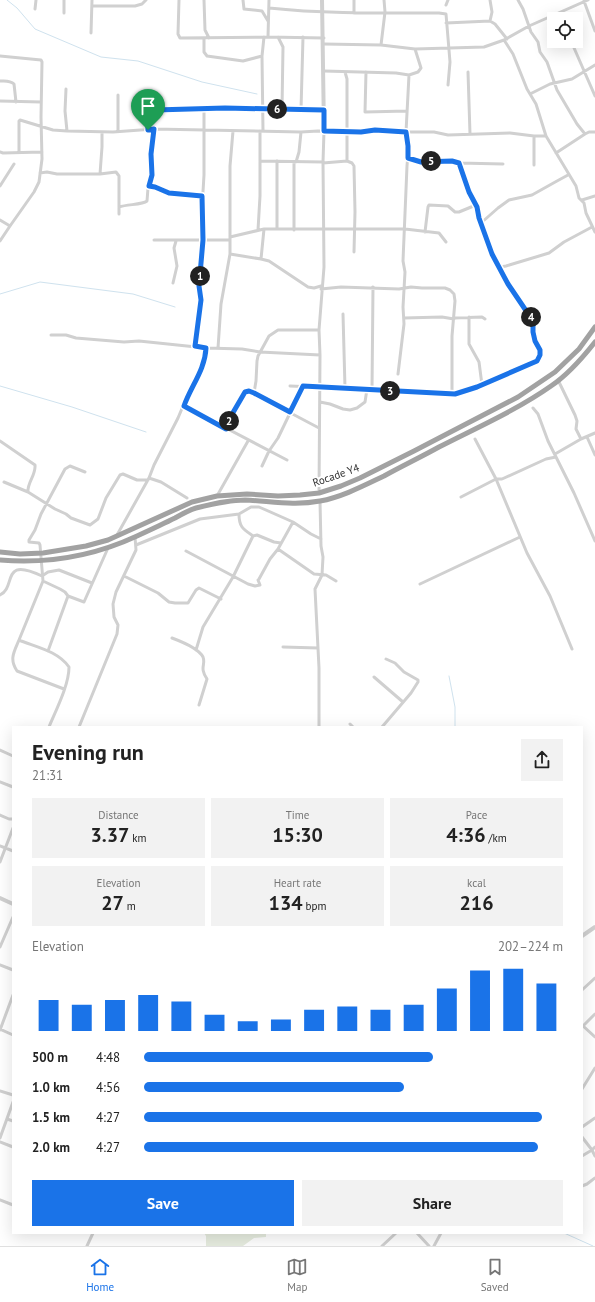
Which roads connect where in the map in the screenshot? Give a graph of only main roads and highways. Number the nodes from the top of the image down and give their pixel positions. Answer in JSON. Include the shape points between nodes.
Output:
{"nodes":[{"id":1,"x":595,"y":327,"type":"edge"},
{"id":2,"x":595,"y":342,"type":"edge"},
{"id":3,"x":0,"y":552,"type":"edge"},
{"id":4,"x":0,"y":560,"type":"edge"}],
"edges":[{"from":1,"to":3,"type":"highway","name":"Rocade Y4","via":[[579,349],[555,372],[518,397],[341,486],[319,493],[300,495],[217,496],[192,502],[116,536],[86,546],[20,554]]},
{"from":2,"to":4,"type":"highway","name":"Rocade Y4","via":[[552,386],[343,495],[320,501],[282,504],[244,500],[220,502],[194,509],[135,537],[88,554],[21,562]]}]}
